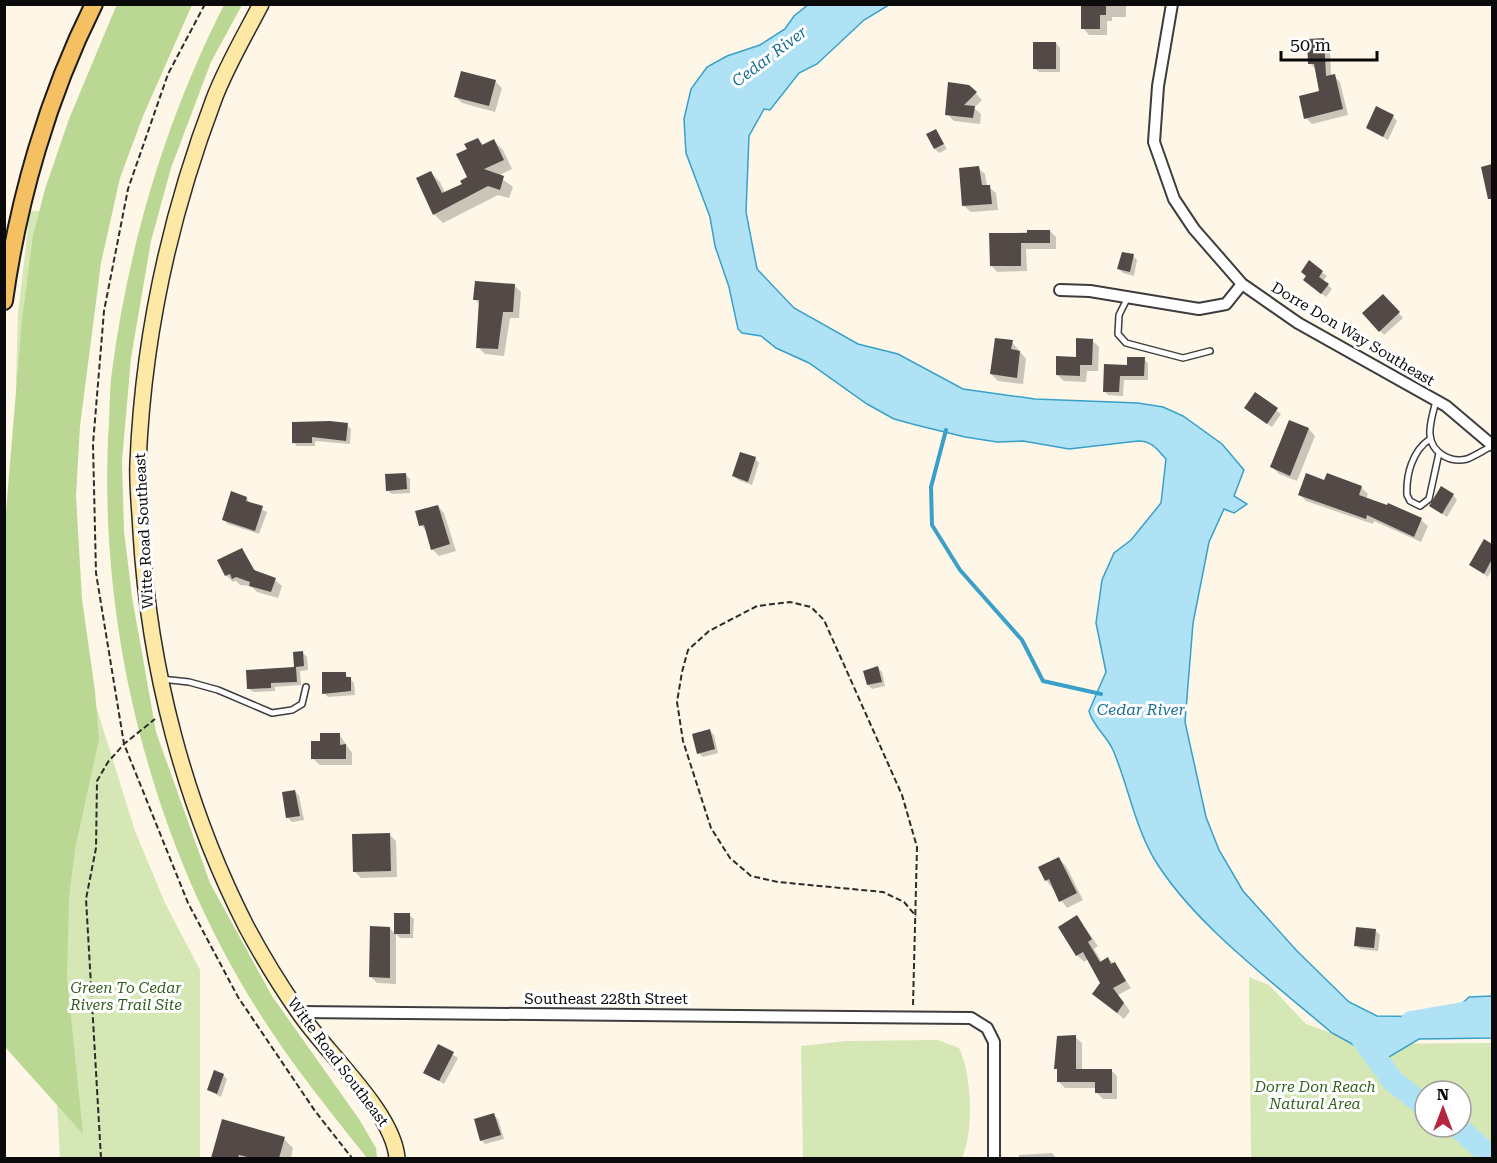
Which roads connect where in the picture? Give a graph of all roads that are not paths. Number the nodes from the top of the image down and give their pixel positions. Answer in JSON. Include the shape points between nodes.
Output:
{"nodes":[{"id":1,"x":94,"y":4,"type":"edge"},
{"id":2,"x":261,"y":4,"type":"edge"},
{"id":3,"x":1172,"y":4,"type":"edge"},
{"id":4,"x":1242,"y":284,"type":"junction"},
{"id":5,"x":1060,"y":290,"type":"dead end"},
{"id":6,"x":1128,"y":297,"type":"junction"},
{"id":7,"x":4,"y":301,"type":"edge"},
{"id":8,"x":1210,"y":351,"type":"dead end"},
{"id":9,"x":1436,"y":401,"type":"junction"},
{"id":10,"x":1430,"y":439,"type":"junction"},
{"id":11,"x":1492,"y":445,"type":"edge"},
{"id":12,"x":1439,"y":453,"type":"junction"},
{"id":13,"x":160,"y":679,"type":"junction"},
{"id":14,"x":306,"y":687,"type":"dead end"},
{"id":15,"x":298,"y":1012,"type":"junction"},
{"id":16,"x":397,"y":1158,"type":"edge"},
{"id":17,"x":994,"y":1158,"type":"edge"}],
"edges":[{"from":1,"to":7,"type":"main road","via":[[37,153]]},
{"from":2,"to":13,"type":"street","name":"Witte Road Southeast","via":[[215,97],[176,213],[151,336],[138,466],[144,580]]},
{"from":3,"to":4,"type":"street","name":"Dorre Don Way Southeast","via":[[1158,86],[1154,142],[1174,198],[1194,229]]},
{"from":4,"to":6,"type":"street","via":[[1227,304],[1213,308]]},
{"from":4,"to":9,"type":"street","name":"Dorre Don Way Southeast","via":[[1299,323]]},
{"from":5,"to":6,"type":"street"},
{"from":6,"to":8,"type":"lane","via":[[1119,315],[1118,334],[1126,344],[1183,358]]},
{"from":9,"to":10,"type":"lane"},
{"from":9,"to":11,"type":"street","name":"Dorre Don Way Southeast"},
{"from":10,"to":12,"type":"lane"},
{"from":10,"to":12,"type":"lane","via":[[1418,450],[1410,471],[1407,495],[1415,505],[1420,506],[1429,498]]},
{"from":11,"to":12,"type":"lane","via":[[1466,459],[1450,459]]},
{"from":13,"to":14,"type":"lane","via":[[218,690],[272,713],[302,704]]},
{"from":13,"to":15,"type":"street","name":"Witte Road Southeast","via":[[184,774],[225,879],[247,926]]},
{"from":15,"to":16,"type":"street","name":"Witte Road Southeast","via":[[395,1138]]},
{"from":15,"to":17,"type":"street","name":"Southeast 228th Street","via":[[964,1017],[987,1028],[994,1042]]}]}
